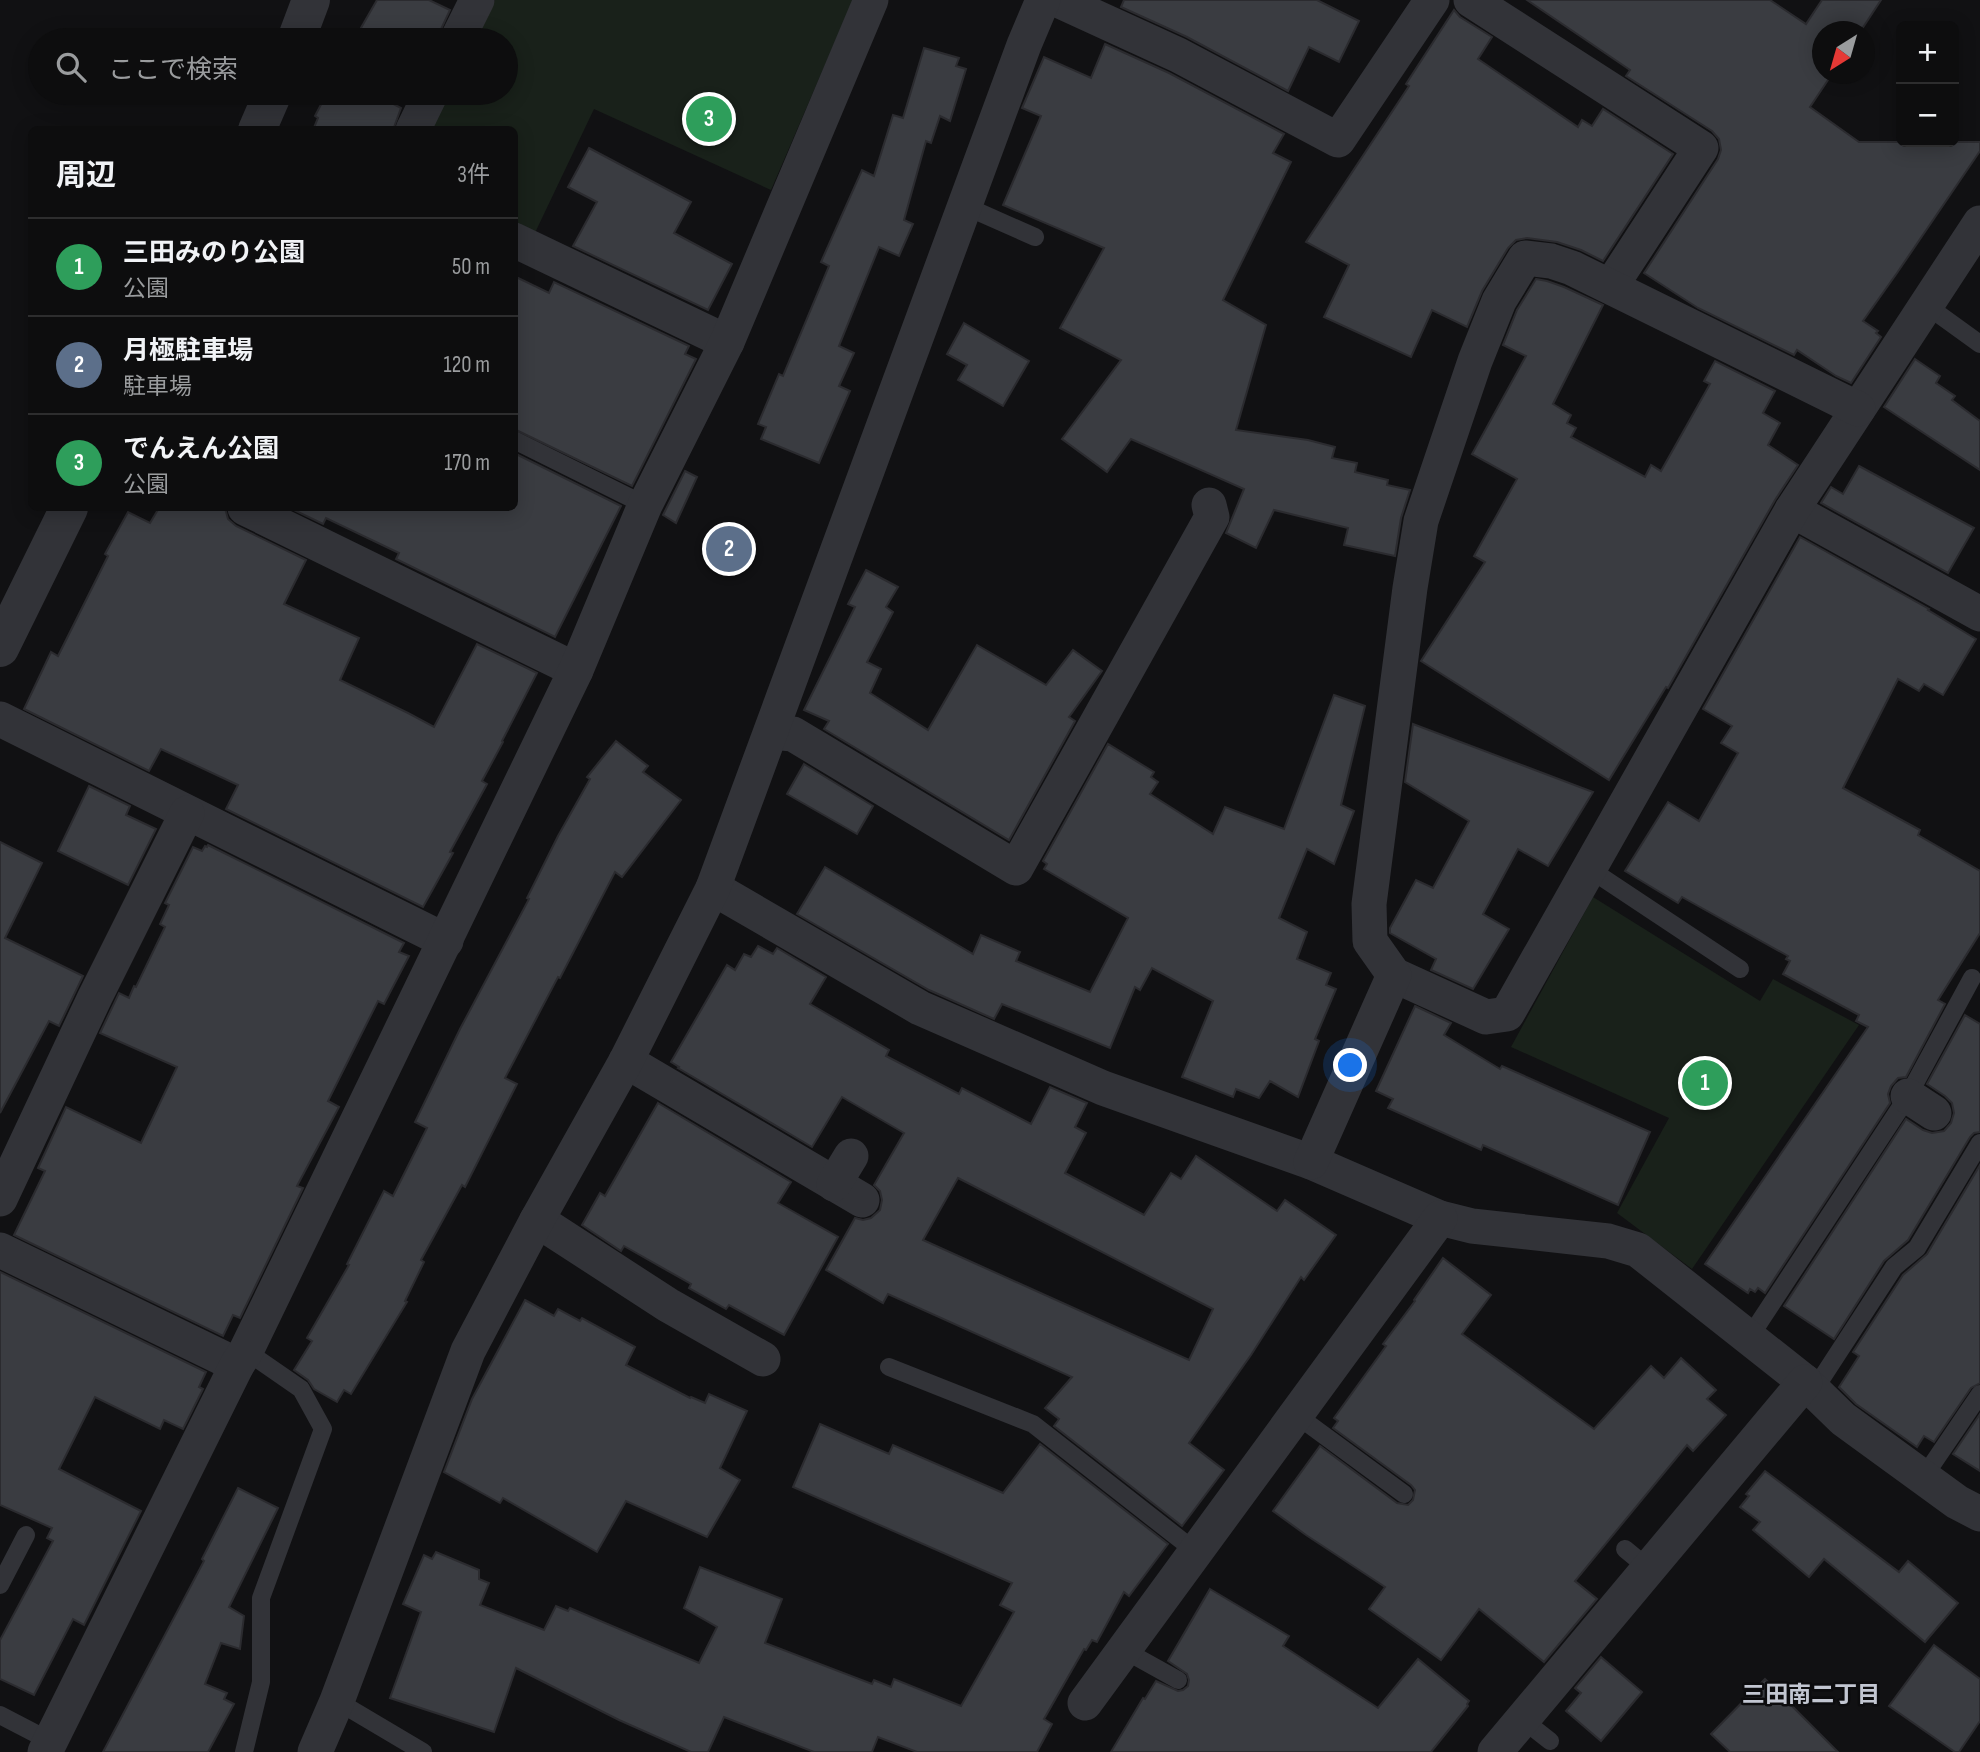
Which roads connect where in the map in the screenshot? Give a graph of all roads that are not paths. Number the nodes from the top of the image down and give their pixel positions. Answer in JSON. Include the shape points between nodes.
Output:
{"nodes":[{"id":1,"x":311,"y":0,"type":"edge"},
{"id":2,"x":477,"y":0,"type":"edge"},
{"id":3,"x":871,"y":0,"type":"edge"},
{"id":4,"x":1043,"y":0,"type":"edge"},
{"id":5,"x":1058,"y":0,"type":"edge"},
{"id":6,"x":1432,"y":0,"type":"edge"},
{"id":7,"x":1471,"y":0,"type":"edge"},
{"id":8,"x":300,"y":28,"type":"edge"},
{"id":9,"x":463,"y":28,"type":"edge"},
{"id":10,"x":268,"y":105,"type":"edge"},
{"id":11,"x":425,"y":105,"type":"edge"},
{"id":12,"x":259,"y":126,"type":"edge"},
{"id":13,"x":415,"y":126,"type":"edge"},
{"id":14,"x":965,"y":206,"type":"junction"},
{"id":15,"x":1980,"y":223,"type":"edge"},
{"id":16,"x":1035,"y":237,"type":"dead end"},
{"id":17,"x":518,"y":242,"type":"edge"},
{"id":18,"x":1611,"y":286,"type":"junction"},
{"id":19,"x":1926,"y":305,"type":"junction"},
{"id":20,"x":727,"y":342,"type":"junction"},
{"id":21,"x":1980,"y":344,"type":"edge"},
{"id":22,"x":1858,"y":409,"type":"junction"},
{"id":23,"x":518,"y":442,"type":"edge"},
{"id":24,"x":645,"y":505,"type":"junction"},
{"id":25,"x":1209,"y":505,"type":"dead end"},
{"id":26,"x":1792,"y":510,"type":"junction"},
{"id":27,"x":68,"y":511,"type":"edge"},
{"id":28,"x":251,"y":511,"type":"edge"},
{"id":29,"x":1980,"y":614,"type":"edge"},
{"id":30,"x":0,"y":648,"type":"edge"},
{"id":31,"x":576,"y":670,"type":"junction"},
{"id":32,"x":0,"y":719,"type":"edge"},
{"id":33,"x":771,"y":732,"type":"junction"},
{"id":34,"x":187,"y":813,"type":"junction"},
{"id":35,"x":1588,"y":868,"type":"junction"},
{"id":36,"x":713,"y":888,"type":"junction"},
{"id":37,"x":446,"y":941,"type":"junction"},
{"id":38,"x":1740,"y":969,"type":"dead end"},
{"id":39,"x":1394,"y":975,"type":"junction"},
{"id":40,"x":1972,"y":978,"type":"dead end"},
{"id":41,"x":625,"y":1061,"type":"junction"},
{"id":42,"x":1980,"y":1143,"type":"edge"},
{"id":43,"x":1311,"y":1163,"type":"junction"},
{"id":44,"x":849,"y":1180,"type":"dead end"},
{"id":45,"x":0,"y":1199,"type":"edge"},
{"id":46,"x":1440,"y":1218,"type":"junction"},
{"id":47,"x":537,"y":1220,"type":"junction"},
{"id":48,"x":0,"y":1250,"type":"edge"},
{"id":49,"x":1749,"y":1339,"type":"junction"},
{"id":50,"x":242,"y":1358,"type":"junction"},
{"id":51,"x":763,"y":1359,"type":"dead end"},
{"id":52,"x":889,"y":1367,"type":"dead end"},
{"id":53,"x":1809,"y":1386,"type":"junction"},
{"id":54,"x":1980,"y":1394,"type":"edge"},
{"id":55,"x":1295,"y":1415,"type":"junction"},
{"id":56,"x":1923,"y":1478,"type":"junction"},
{"id":57,"x":1404,"y":1494,"type":"dead end"},
{"id":58,"x":1980,"y":1514,"type":"edge"},
{"id":59,"x":26,"y":1535,"type":"dead end"},
{"id":60,"x":1195,"y":1551,"type":"junction"},
{"id":61,"x":0,"y":1585,"type":"edge"},
{"id":62,"x":1124,"y":1650,"type":"junction"},
{"id":63,"x":1178,"y":1680,"type":"dead end"},
{"id":64,"x":337,"y":1701,"type":"junction"},
{"id":65,"x":1085,"y":1703,"type":"dead end"},
{"id":66,"x":0,"y":1715,"type":"edge"},
{"id":67,"x":1522,"y":1719,"type":"junction"},
{"id":68,"x":1550,"y":1741,"type":"dead end"},
{"id":69,"x":47,"y":1747,"type":"edge"},
{"id":70,"x":244,"y":1752,"type":"edge"},
{"id":71,"x":315,"y":1752,"type":"edge"},
{"id":72,"x":423,"y":1752,"type":"edge"},
{"id":73,"x":1495,"y":1752,"type":"edge"}],
"edges":[{"from":1,"to":8,"type":"street"},
{"from":2,"to":9,"type":"street"},
{"from":3,"to":20,"type":"street"},
{"from":4,"to":14,"type":"street"},
{"from":5,"to":6,"type":"street","via":[[1178,55],[1338,140]]},
{"from":7,"to":18,"type":"street","via":[[1701,148]]},
{"from":10,"to":12,"type":"street"},
{"from":11,"to":13,"type":"street"},
{"from":14,"to":16,"type":"lane"},
{"from":14,"to":33,"type":"street"},
{"from":15,"to":19,"type":"street"},
{"from":17,"to":20,"type":"street"},
{"from":18,"to":22,"type":"street"},
{"from":18,"to":39,"type":"street","via":[[1551,261],[1525,258],[1499,301],[1475,360],[1422,521],[1369,904],[1370,941]]},
{"from":19,"to":21,"type":"lane"},
{"from":19,"to":22,"type":"street"},
{"from":20,"to":24,"type":"street"},
{"from":22,"to":26,"type":"street"},
{"from":23,"to":24,"type":"lane"},
{"from":24,"to":31,"type":"street"},
{"from":25,"to":33,"type":"street","via":[[1212,517],[1016,869],[793,734]]},
{"from":26,"to":29,"type":"street"},
{"from":26,"to":35,"type":"street"},
{"from":27,"to":30,"type":"street"},
{"from":28,"to":31,"type":"street"},
{"from":31,"to":37,"type":"street"},
{"from":32,"to":34,"type":"street"},
{"from":33,"to":36,"type":"street"},
{"from":34,"to":37,"type":"street"},
{"from":34,"to":45,"type":"street"},
{"from":35,"to":38,"type":"lane"},
{"from":35,"to":39,"type":"street","via":[[1507,1014],[1486,1017]]},
{"from":36,"to":41,"type":"street"},
{"from":36,"to":43,"type":"street","via":[[920,1008],[1103,1088]]},
{"from":37,"to":50,"type":"street"},
{"from":39,"to":43,"type":"street"},
{"from":40,"to":49,"type":"lane","via":[[1921,1104]]},
{"from":41,"to":44,"type":"street"},
{"from":41,"to":47,"type":"street"},
{"from":42,"to":53,"type":"lane","via":[[1917,1248],[1894,1267]]},
{"from":43,"to":46,"type":"street"},
{"from":46,"to":49,"type":"street","via":[[1472,1226],[1608,1241],[1639,1250]]},
{"from":46,"to":55,"type":"street"},
{"from":47,"to":51,"type":"street","via":[[668,1306]]},
{"from":47,"to":64,"type":"street","via":[[468,1351]]},
{"from":48,"to":50,"type":"street"},
{"from":49,"to":53,"type":"street"},
{"from":50,"to":69,"type":"street"},
{"from":50,"to":70,"type":"lane","via":[[301,1389],[323,1429],[261,1598],[261,1682]]},
{"from":52,"to":60,"type":"lane","via":[[1033,1424]]},
{"from":53,"to":56,"type":"street","via":[[1843,1419]]},
{"from":53,"to":67,"type":"street","via":[[1637,1559]]},
{"from":54,"to":56,"type":"lane"},
{"from":55,"to":57,"type":"lane"},
{"from":55,"to":60,"type":"street"},
{"from":56,"to":58,"type":"street"},
{"from":59,"to":61,"type":"lane"},
{"from":60,"to":62,"type":"street"},
{"from":62,"to":63,"type":"lane"},
{"from":62,"to":65,"type":"street"},
{"from":64,"to":71,"type":"street"},
{"from":64,"to":72,"type":"lane"},
{"from":66,"to":69,"type":"lane"},
{"from":67,"to":68,"type":"lane"},
{"from":67,"to":73,"type":"street"}]}
